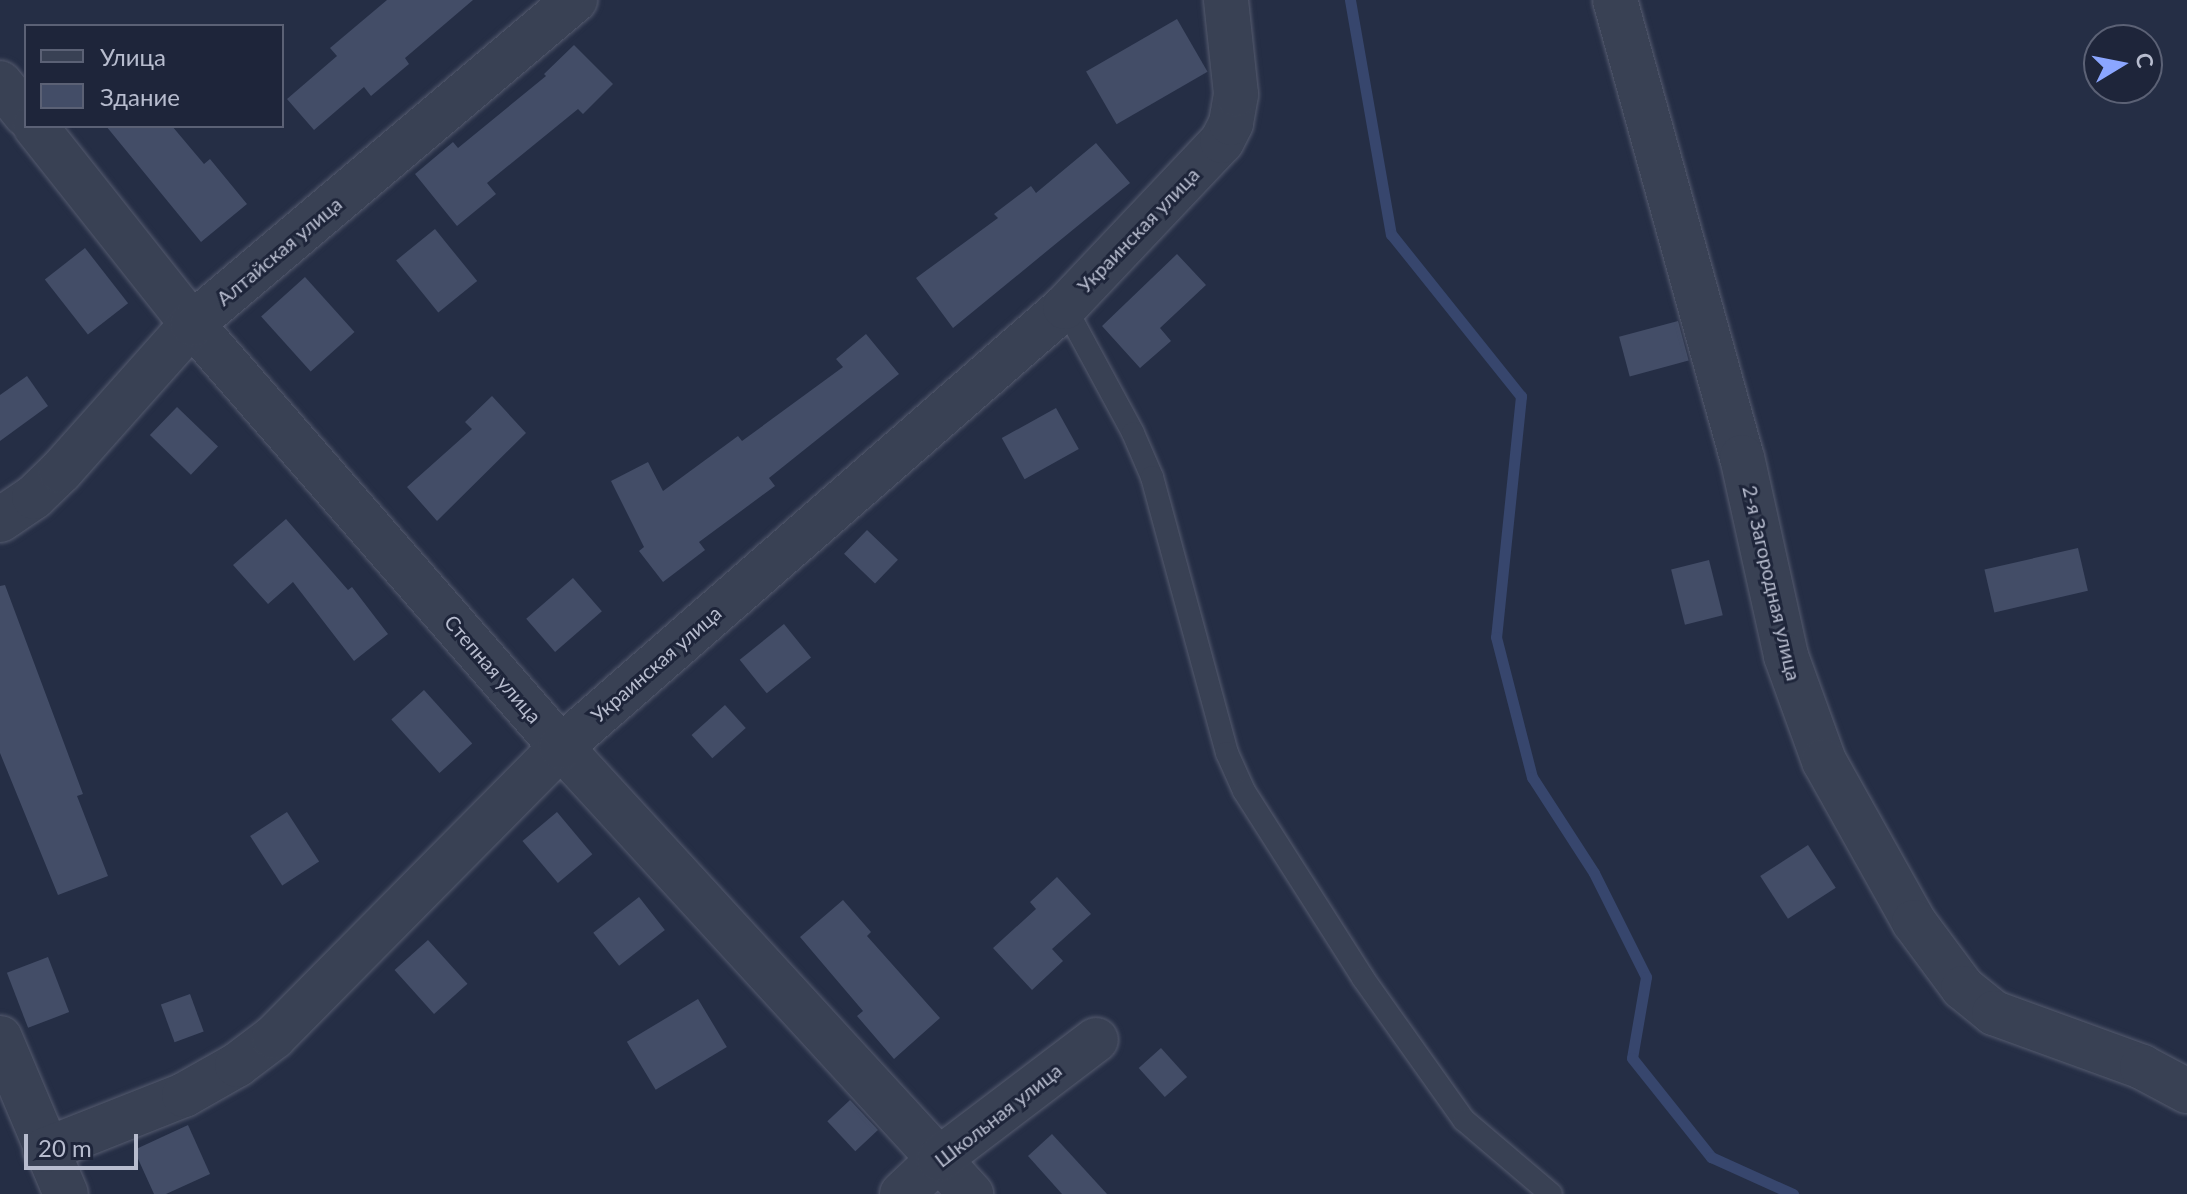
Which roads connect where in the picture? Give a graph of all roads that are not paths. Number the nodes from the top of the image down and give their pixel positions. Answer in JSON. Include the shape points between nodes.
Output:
{"nodes":[{"id":1,"x":575,"y":0,"type":"edge"},
{"id":2,"x":1226,"y":0,"type":"edge"},
{"id":3,"x":1615,"y":0,"type":"edge"},
{"id":4,"x":0,"y":83,"type":"edge"},
{"id":5,"x":24,"y":113,"type":"edge"},
{"id":6,"x":37,"y":128,"type":"edge"},
{"id":7,"x":1065,"y":307,"type":"junction"},
{"id":8,"x":192,"y":324,"type":"junction"},
{"id":9,"x":0,"y":520,"type":"edge"},
{"id":10,"x":561,"y":747,"type":"junction"},
{"id":11,"x":0,"y":1038,"type":"edge"},
{"id":12,"x":1096,"y":1040,"type":"dead end"},
{"id":13,"x":2187,"y":1091,"type":"edge"},
{"id":14,"x":45,"y":1150,"type":"junction"},
{"id":15,"x":939,"y":1159,"type":"junction"},
{"id":16,"x":66,"y":1194,"type":"edge"},
{"id":17,"x":902,"y":1194,"type":"edge"},
{"id":18,"x":971,"y":1194,"type":"edge"},
{"id":19,"x":1551,"y":1194,"type":"edge"}],
"edges":[{"from":1,"to":8,"type":"street","name":"Алтайская улица"},
{"from":2,"to":7,"type":"street","name":"Украинская улица","via":[[1236,94],[1222,141]]},
{"from":3,"to":13,"type":"street","name":"2-я Загородная улица","via":[[1742,457],[1786,656],[1824,761],[1914,922],[1963,988],[1994,1013],[2142,1067]]},
{"from":4,"to":5,"type":"street"},
{"from":6,"to":8,"type":"street","name":"Степная улица"},
{"from":7,"to":10,"type":"street","name":"Украинская улица"},
{"from":7,"to":19,"type":"lane","via":[[1152,477],[1227,753],[1244,791],[1363,978],[1464,1120]]},
{"from":8,"to":9,"type":"street","name":"Алтайская улица","via":[[61,471]]},
{"from":8,"to":10,"type":"street","name":"Степная улица"},
{"from":10,"to":14,"type":"street","name":"Украинская улица","via":[[274,1037],[184,1095]]},
{"from":10,"to":15,"type":"street","name":"Степная улица"},
{"from":11,"to":14,"type":"street"},
{"from":12,"to":15,"type":"street","name":"Школьная улица"},
{"from":14,"to":16,"type":"street"},
{"from":15,"to":17,"type":"street","name":"Школьная улица"},
{"from":15,"to":18,"type":"street","name":"Степная улица"}]}
